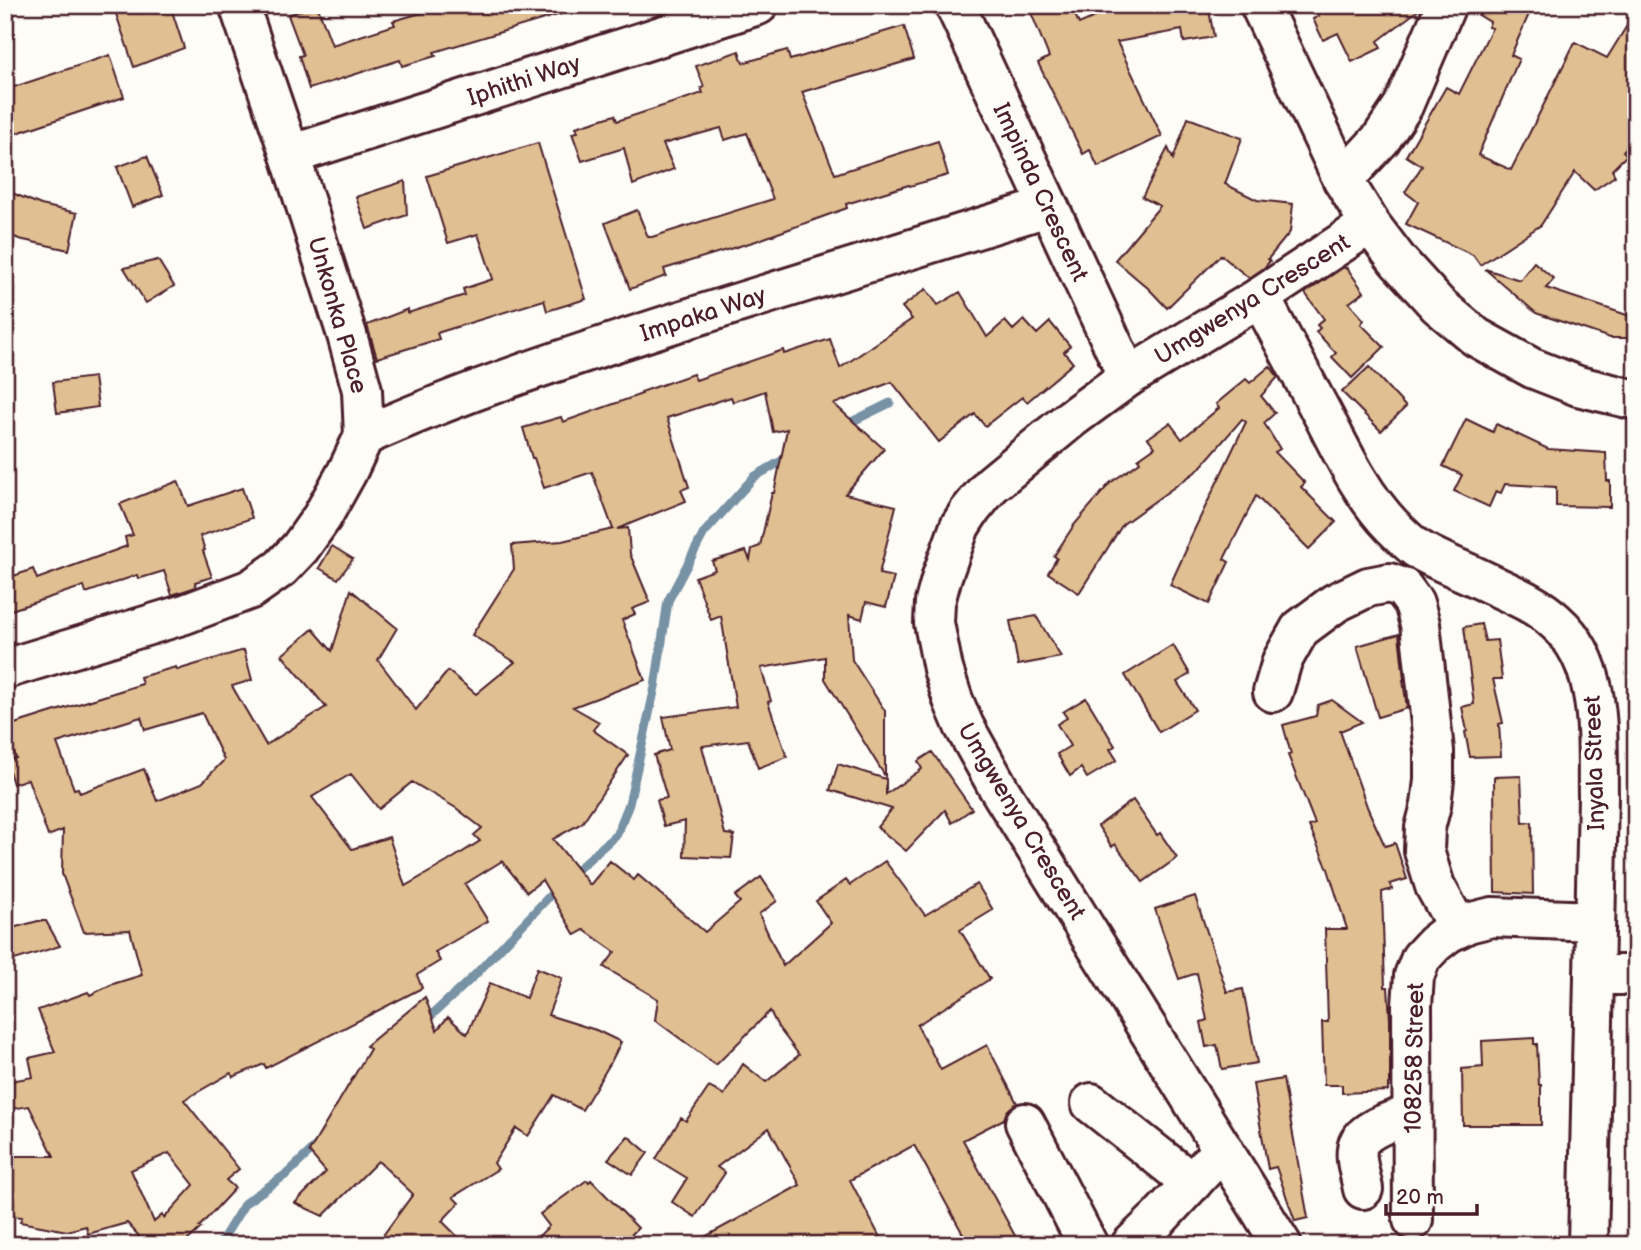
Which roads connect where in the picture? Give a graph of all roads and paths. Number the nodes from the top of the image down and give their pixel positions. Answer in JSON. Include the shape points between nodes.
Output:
{"nodes":[{"id":1,"x":239,"y":5,"type":"edge"},
{"id":2,"x":758,"y":5,"type":"edge"},
{"id":3,"x":955,"y":5,"type":"edge"},
{"id":4,"x":1260,"y":5,"type":"edge"},
{"id":5,"x":1446,"y":5,"type":"edge"},
{"id":6,"x":290,"y":155,"type":"junction"},
{"id":7,"x":1343,"y":180,"type":"junction"},
{"id":8,"x":1047,"y":207,"type":"junction"},
{"id":9,"x":1370,"y":224,"type":"junction"},
{"id":10,"x":1260,"y":297,"type":"junction"},
{"id":11,"x":1128,"y":377,"type":"junction"},
{"id":12,"x":1636,"y":400,"type":"edge"},
{"id":13,"x":364,"y":436,"type":"junction"},
{"id":14,"x":5,"y":668,"type":"edge"},
{"id":15,"x":1273,"y":692,"type":"dead end"},
{"id":16,"x":1595,"y":921,"type":"junction"},
{"id":17,"x":1458,"y":928,"type":"junction"},
{"id":18,"x":1594,"y":975,"type":"junction"},
{"id":19,"x":1636,"y":975,"type":"edge"},
{"id":20,"x":1091,"y":1103,"type":"dead end"},
{"id":21,"x":1412,"y":1114,"type":"junction"},
{"id":22,"x":1026,"y":1123,"type":"dead end"},
{"id":23,"x":1223,"y":1150,"type":"junction"},
{"id":24,"x":1192,"y":1183,"type":"junction"},
{"id":25,"x":1363,"y":1189,"type":"dead end"},
{"id":26,"x":1413,"y":1220,"type":"dead end"},
{"id":27,"x":1088,"y":1245,"type":"edge"},
{"id":28,"x":1131,"y":1245,"type":"edge"},
{"id":29,"x":1282,"y":1245,"type":"edge"},
{"id":30,"x":1588,"y":1245,"type":"edge"}],
"edges":[{"from":1,"to":6,"type":"street","name":"Unkonka Place"},
{"from":2,"to":6,"type":"street","name":"Iphithi Way"},
{"from":3,"to":8,"type":"street","name":"Impinda Crescent"},
{"from":4,"to":7,"type":"street"},
{"from":5,"to":7,"type":"street","via":[[1403,106],[1381,139]]},
{"from":6,"to":13,"type":"street","name":"Unkonka Place","via":[[362,390]]},
{"from":7,"to":9,"type":"street"},
{"from":8,"to":11,"type":"street","name":"Impinda Crescent"},
{"from":8,"to":13,"type":"street","name":"Impaka Way","via":[[540,366]]},
{"from":9,"to":10,"type":"street","name":"Umgwenya Crescent"},
{"from":9,"to":12,"type":"street","via":[[1438,305],[1476,337],[1532,368],[1578,386]]},
{"from":10,"to":11,"type":"street","name":"Umgwenya Crescent"},
{"from":10,"to":16,"type":"street","name":"Inyala Street","via":[[1349,465],[1391,525],[1416,548],[1555,621],[1572,638],[1585,662],[1593,690],[1597,741]]},
{"from":11,"to":23,"type":"street","name":"Umgwenya Crescent","via":[[1072,418],[977,500],[950,550],[935,602],[934,623],[953,700],[982,760]]},
{"from":13,"to":14,"type":"street","name":"Unkonka Place","via":[[322,517],[281,568],[251,589]]},
{"from":15,"to":17,"type":"street","via":[[1282,661],[1300,629],[1335,603],[1368,587],[1389,583],[1403,588],[1414,603],[1420,624],[1434,751],[1424,851],[1435,886]]},
{"from":16,"to":17,"type":"street","name":"108258 Street","via":[[1492,917]]},
{"from":16,"to":18,"type":"street","name":"Inyala Street"},
{"from":17,"to":21,"type":"street","name":"108258 Street","via":[[1434,944],[1413,976]]},
{"from":18,"to":19,"type":"street"},
{"from":18,"to":30,"type":"street","name":"Inyala Street"},
{"from":20,"to":24,"type":"street"},
{"from":21,"to":25,"type":"street","via":[[1377,1128],[1357,1145]]},
{"from":21,"to":26,"type":"street","name":"108258 Street"},
{"from":22,"to":27,"type":"street"},
{"from":23,"to":24,"type":"street"},
{"from":23,"to":29,"type":"street","name":"Umgwenya Crescent"},
{"from":24,"to":28,"type":"street"}]}
